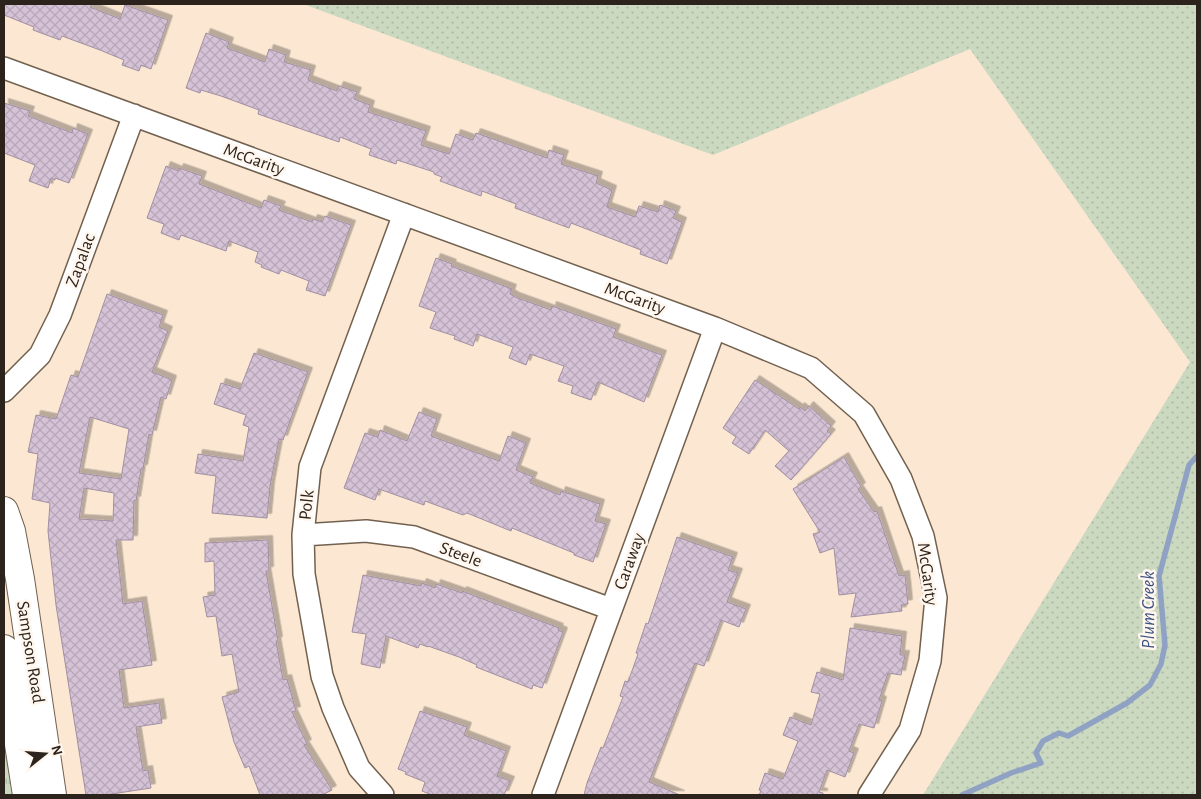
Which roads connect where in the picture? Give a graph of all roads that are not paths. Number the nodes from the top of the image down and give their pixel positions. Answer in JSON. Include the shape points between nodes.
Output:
{"nodes":[{"id":1,"x":4,"y":68,"type":"edge"},
{"id":2,"x":134,"y":115,"type":"junction"},
{"id":3,"x":404,"y":214,"type":"junction"},
{"id":4,"x":716,"y":328,"type":"junction"},
{"id":5,"x":4,"y":391,"type":"edge"},
{"id":6,"x":4,"y":511,"type":"edge"},
{"id":7,"x":304,"y":535,"type":"junction"},
{"id":8,"x":12,"y":581,"type":"edge"},
{"id":9,"x":611,"y":609,"type":"junction"},
{"id":10,"x":4,"y":649,"type":"edge"},
{"id":11,"x":27,"y":795,"type":"edge"},
{"id":12,"x":52,"y":795,"type":"edge"},
{"id":13,"x":383,"y":795,"type":"edge"},
{"id":14,"x":543,"y":795,"type":"edge"},
{"id":15,"x":869,"y":795,"type":"edge"}],
"edges":[{"from":1,"to":2,"type":"street","name":"McGarity"},
{"from":2,"to":3,"type":"street","name":"McGarity"},
{"from":2,"to":5,"type":"street","name":"Zapalac","via":[[60,315],[40,355]]},
{"from":3,"to":4,"type":"street","name":"McGarity"},
{"from":3,"to":7,"type":"street","name":"Polk","via":[[310,467]]},
{"from":4,"to":9,"type":"street","name":"Caraway"},
{"from":4,"to":15,"type":"street","name":"McGarity","via":[[811,368],[864,414],[901,478],[923,536],[936,598],[930,661],[910,730]]},
{"from":6,"to":8,"type":"street","name":"Sampson Road","via":[[11,531]]},
{"from":7,"to":9,"type":"street","name":"Steele","via":[[366,531],[414,537]]},
{"from":7,"to":13,"type":"street","name":"Polk","via":[[304,574],[322,676],[359,768]]},
{"from":8,"to":12,"type":"street","name":"Sampson Road"},
{"from":9,"to":14,"type":"street","name":"Caraway"},
{"from":10,"to":11,"type":"street","name":"Sampson Road"}]}
